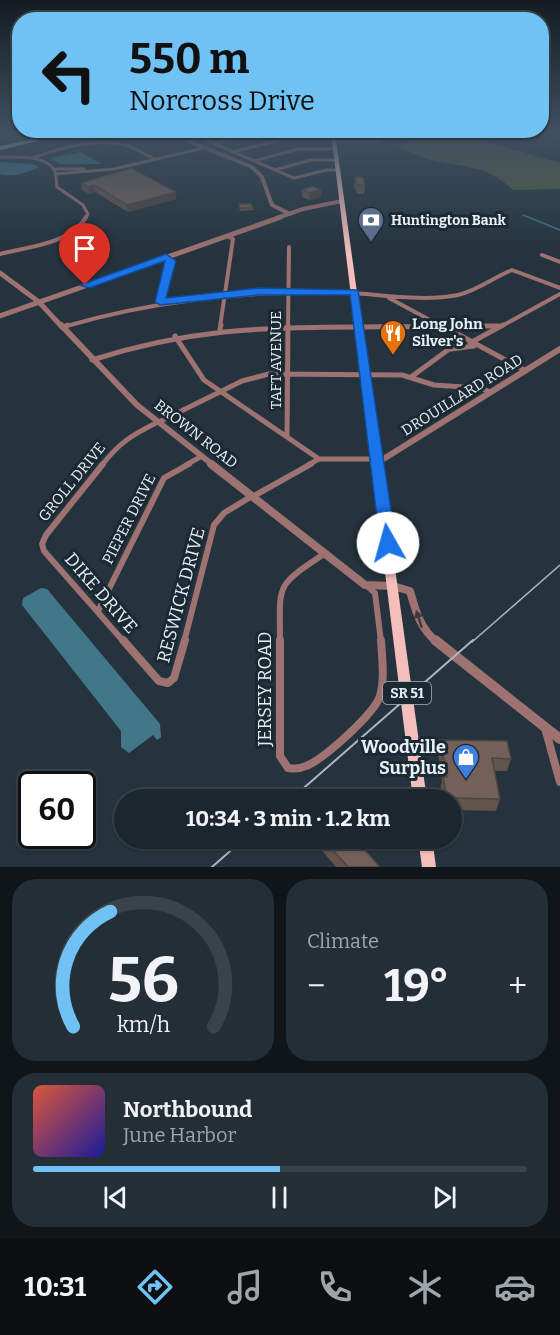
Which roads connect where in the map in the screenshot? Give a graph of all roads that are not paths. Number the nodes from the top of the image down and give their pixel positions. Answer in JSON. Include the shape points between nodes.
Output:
{"nodes":[{"id":1,"x":54,"y":173,"type":"edge"},
{"id":2,"x":259,"y":173,"type":"edge"},
{"id":3,"x":282,"y":173,"type":"edge"},
{"id":4,"x":315,"y":173,"type":"edge"},
{"id":5,"x":339,"y":173,"type":"edge"},
{"id":6,"x":342,"y":201,"type":"junction"},
{"id":7,"x":321,"y":205,"type":"junction"},
{"id":8,"x":344,"y":210,"type":"junction"},
{"id":9,"x":291,"y":214,"type":"junction"},
{"id":10,"x":227,"y":236,"type":"junction"},
{"id":11,"x":289,"y":247,"type":"dead end"},
{"id":12,"x":542,"y":255,"type":"dead end"},
{"id":13,"x":0,"y":256,"type":"edge"},
{"id":14,"x":166,"y":257,"type":"junction"},
{"id":15,"x":560,"y":262,"type":"edge"},
{"id":16,"x":0,"y":273,"type":"edge"},
{"id":17,"x":560,"y":288,"type":"edge"},
{"id":18,"x":289,"y":292,"type":"junction"},
{"id":19,"x":355,"y":292,"type":"junction"},
{"id":20,"x":225,"y":294,"type":"junction"},
{"id":21,"x":560,"y":294,"type":"edge"},
{"id":22,"x":385,"y":296,"type":"junction"},
{"id":23,"x":39,"y":302,"type":"junction"},
{"id":24,"x":160,"y":302,"type":"junction"},
{"id":25,"x":0,"y":316,"type":"edge"},
{"id":26,"x":288,"y":326,"type":"junction"},
{"id":27,"x":501,"y":326,"type":"junction"},
{"id":28,"x":62,"y":327,"type":"junction"},
{"id":29,"x":359,"y":327,"type":"junction"},
{"id":30,"x":444,"y":328,"type":"junction"},
{"id":31,"x":220,"y":329,"type":"junction"},
{"id":32,"x":453,"y":334,"type":"junction"},
{"id":33,"x":175,"y":336,"type":"junction"},
{"id":34,"x":470,"y":343,"type":"junction"},
{"id":35,"x":478,"y":347,"type":"junction"},
{"id":36,"x":560,"y":349,"type":"edge"},
{"id":37,"x":449,"y":350,"type":"junction"},
{"id":38,"x":92,"y":360,"type":"junction"},
{"id":39,"x":526,"y":371,"type":"junction"},
{"id":40,"x":288,"y":374,"type":"junction"},
{"id":41,"x":365,"y":374,"type":"junction"},
{"id":42,"x":411,"y":377,"type":"junction"},
{"id":43,"x":221,"y":392,"type":"junction"},
{"id":44,"x":491,"y":392,"type":"junction"},
{"id":45,"x":159,"y":422,"type":"junction"},
{"id":46,"x":287,"y":437,"type":"junction"},
{"id":47,"x":202,"y":456,"type":"junction"},
{"id":48,"x":318,"y":459,"type":"junction"},
{"id":49,"x":377,"y":461,"type":"junction"},
{"id":50,"x":253,"y":496,"type":"junction"},
{"id":51,"x":42,"y":544,"type":"joint"},
{"id":52,"x":324,"y":554,"type":"junction"},
{"id":53,"x":365,"y":585,"type":"junction"},
{"id":54,"x":393,"y":586,"type":"junction"},
{"id":55,"x":98,"y":611,"type":"junction"},
{"id":56,"x":168,"y":683,"type":"joint"},
{"id":57,"x":544,"y":727,"type":"junction"},
{"id":58,"x":560,"y":739,"type":"edge"},
{"id":59,"x":560,"y":782,"type":"edge"},
{"id":60,"x":419,"y":789,"type":"edge"},
{"id":61,"x":426,"y":849,"type":"edge"},
{"id":62,"x":428,"y":866,"type":"edge"}],
"edges":[{"from":1,"to":13,"type":"street","via":[[57,187],[85,207],[86,219],[70,233]]},
{"from":2,"to":9,"type":"street","via":[[272,205]]},
{"from":3,"to":4,"type":"street","via":[[296,179]]},
{"from":5,"to":6,"type":"main road","number":"SR 51"},
{"from":6,"to":7,"type":"street"},
{"from":6,"to":8,"type":"main road","number":"SR 51"},
{"from":7,"to":8,"type":"street"},
{"from":7,"to":9,"type":"street"},
{"from":8,"to":19,"type":"main road","number":"SR 51"},
{"from":9,"to":10,"type":"street"},
{"from":10,"to":14,"type":"street"},
{"from":10,"to":20,"type":"street","via":[[233,239]]},
{"from":11,"to":18,"type":"street","name":"TAFT AVENUE"},
{"from":12,"to":15,"type":"street"},
{"from":14,"to":23,"type":"street"},
{"from":14,"to":24,"type":"street","via":[[171,261]]},
{"from":16,"to":23,"type":"street","name":"BROWN ROAD"},
{"from":17,"to":22,"type":"street","via":[[512,270],[461,294]]},
{"from":18,"to":19,"type":"street"},
{"from":18,"to":20,"type":"street"},
{"from":18,"to":26,"type":"street","name":"TAFT AVENUE"},
{"from":19,"to":22,"type":"street"},
{"from":19,"to":29,"type":"main road","number":"SR 51"},
{"from":20,"to":24,"type":"street"},
{"from":20,"to":31,"type":"street"},
{"from":21,"to":27,"type":"street"},
{"from":22,"to":30,"type":"street"},
{"from":23,"to":25,"type":"street"},
{"from":23,"to":28,"type":"street","name":"BROWN ROAD"},
{"from":24,"to":28,"type":"street"},
{"from":26,"to":29,"type":"street"},
{"from":26,"to":31,"type":"street"},
{"from":26,"to":40,"type":"street","name":"TAFT AVENUE"},
{"from":27,"to":30,"type":"street"},
{"from":27,"to":34,"type":"street"},
{"from":28,"to":38,"type":"street","name":"BROWN ROAD"},
{"from":29,"to":30,"type":"street"},
{"from":29,"to":41,"type":"main road","number":"SR 51"},
{"from":30,"to":32,"type":"street"},
{"from":31,"to":33,"type":"street"},
{"from":32,"to":34,"type":"street"},
{"from":32,"to":37,"type":"street","via":[[454,343]]},
{"from":33,"to":38,"type":"street"},
{"from":33,"to":43,"type":"street","via":[[203,379]]},
{"from":34,"to":35,"type":"street"},
{"from":35,"to":37,"type":"street"},
{"from":35,"to":39,"type":"street"},
{"from":36,"to":39,"type":"street","name":"DROUILLARD ROAD"},
{"from":37,"to":42,"type":"street"},
{"from":38,"to":45,"type":"street","name":"BROWN ROAD"},
{"from":39,"to":44,"type":"street","name":"DROUILLARD ROAD"},
{"from":40,"to":41,"type":"street","name":"GROLL DRIVE"},
{"from":40,"to":43,"type":"street","name":"GROLL DRIVE","via":[[257,376]]},
{"from":40,"to":46,"type":"street","name":"TAFT AVENUE"},
{"from":41,"to":42,"type":"street","name":"GROLL DRIVE"},
{"from":41,"to":49,"type":"main road","number":"SR 51"},
{"from":42,"to":44,"type":"street","name":"GROLL DRIVE","via":[[438,386]]},
{"from":43,"to":45,"type":"street","name":"GROLL DRIVE"},
{"from":43,"to":46,"type":"street"},
{"from":44,"to":49,"type":"street","name":"DROUILLARD ROAD"},
{"from":45,"to":47,"type":"street","name":"BROWN ROAD"},
{"from":45,"to":51,"type":"street","name":"GROLL DRIVE","via":[[117,446]]},
{"from":46,"to":48,"type":"street"},
{"from":47,"to":50,"type":"street","name":"BROWN ROAD"},
{"from":47,"to":55,"type":"street","name":"PIEPER DRIVE","via":[[164,478]]},
{"from":48,"to":49,"type":"street"},
{"from":48,"to":50,"type":"street","name":"RESWICK DRIVE"},
{"from":49,"to":54,"type":"main road","number":"SR 51"},
{"from":50,"to":52,"type":"street","name":"BROWN ROAD"},
{"from":50,"to":56,"type":"street","name":"RESWICK DRIVE","via":[[224,513],[214,525],[177,670]]},
{"from":51,"to":55,"type":"street","name":"DIKE DRIVE"},
{"from":52,"to":53,"type":"street","name":"BROWN ROAD"},
{"from":52,"to":53,"type":"street","name":"JERSEY ROAD","via":[[290,576],[280,591],[279,746],[288,768],[304,768],[374,707],[381,689],[377,597]]},
{"from":53,"to":54,"type":"street"},
{"from":57,"to":54,"type":"street","one_way":true,"via":[[422,628],[410,591]]},
{"from":54,"to":60,"type":"main road","number":"SR 51"},
{"from":55,"to":56,"type":"street","name":"DIKE DRIVE","via":[[155,677]]},
{"from":57,"to":58,"type":"street"},
{"from":57,"to":59,"type":"street"},
{"from":61,"to":62,"type":"main road"}]}
